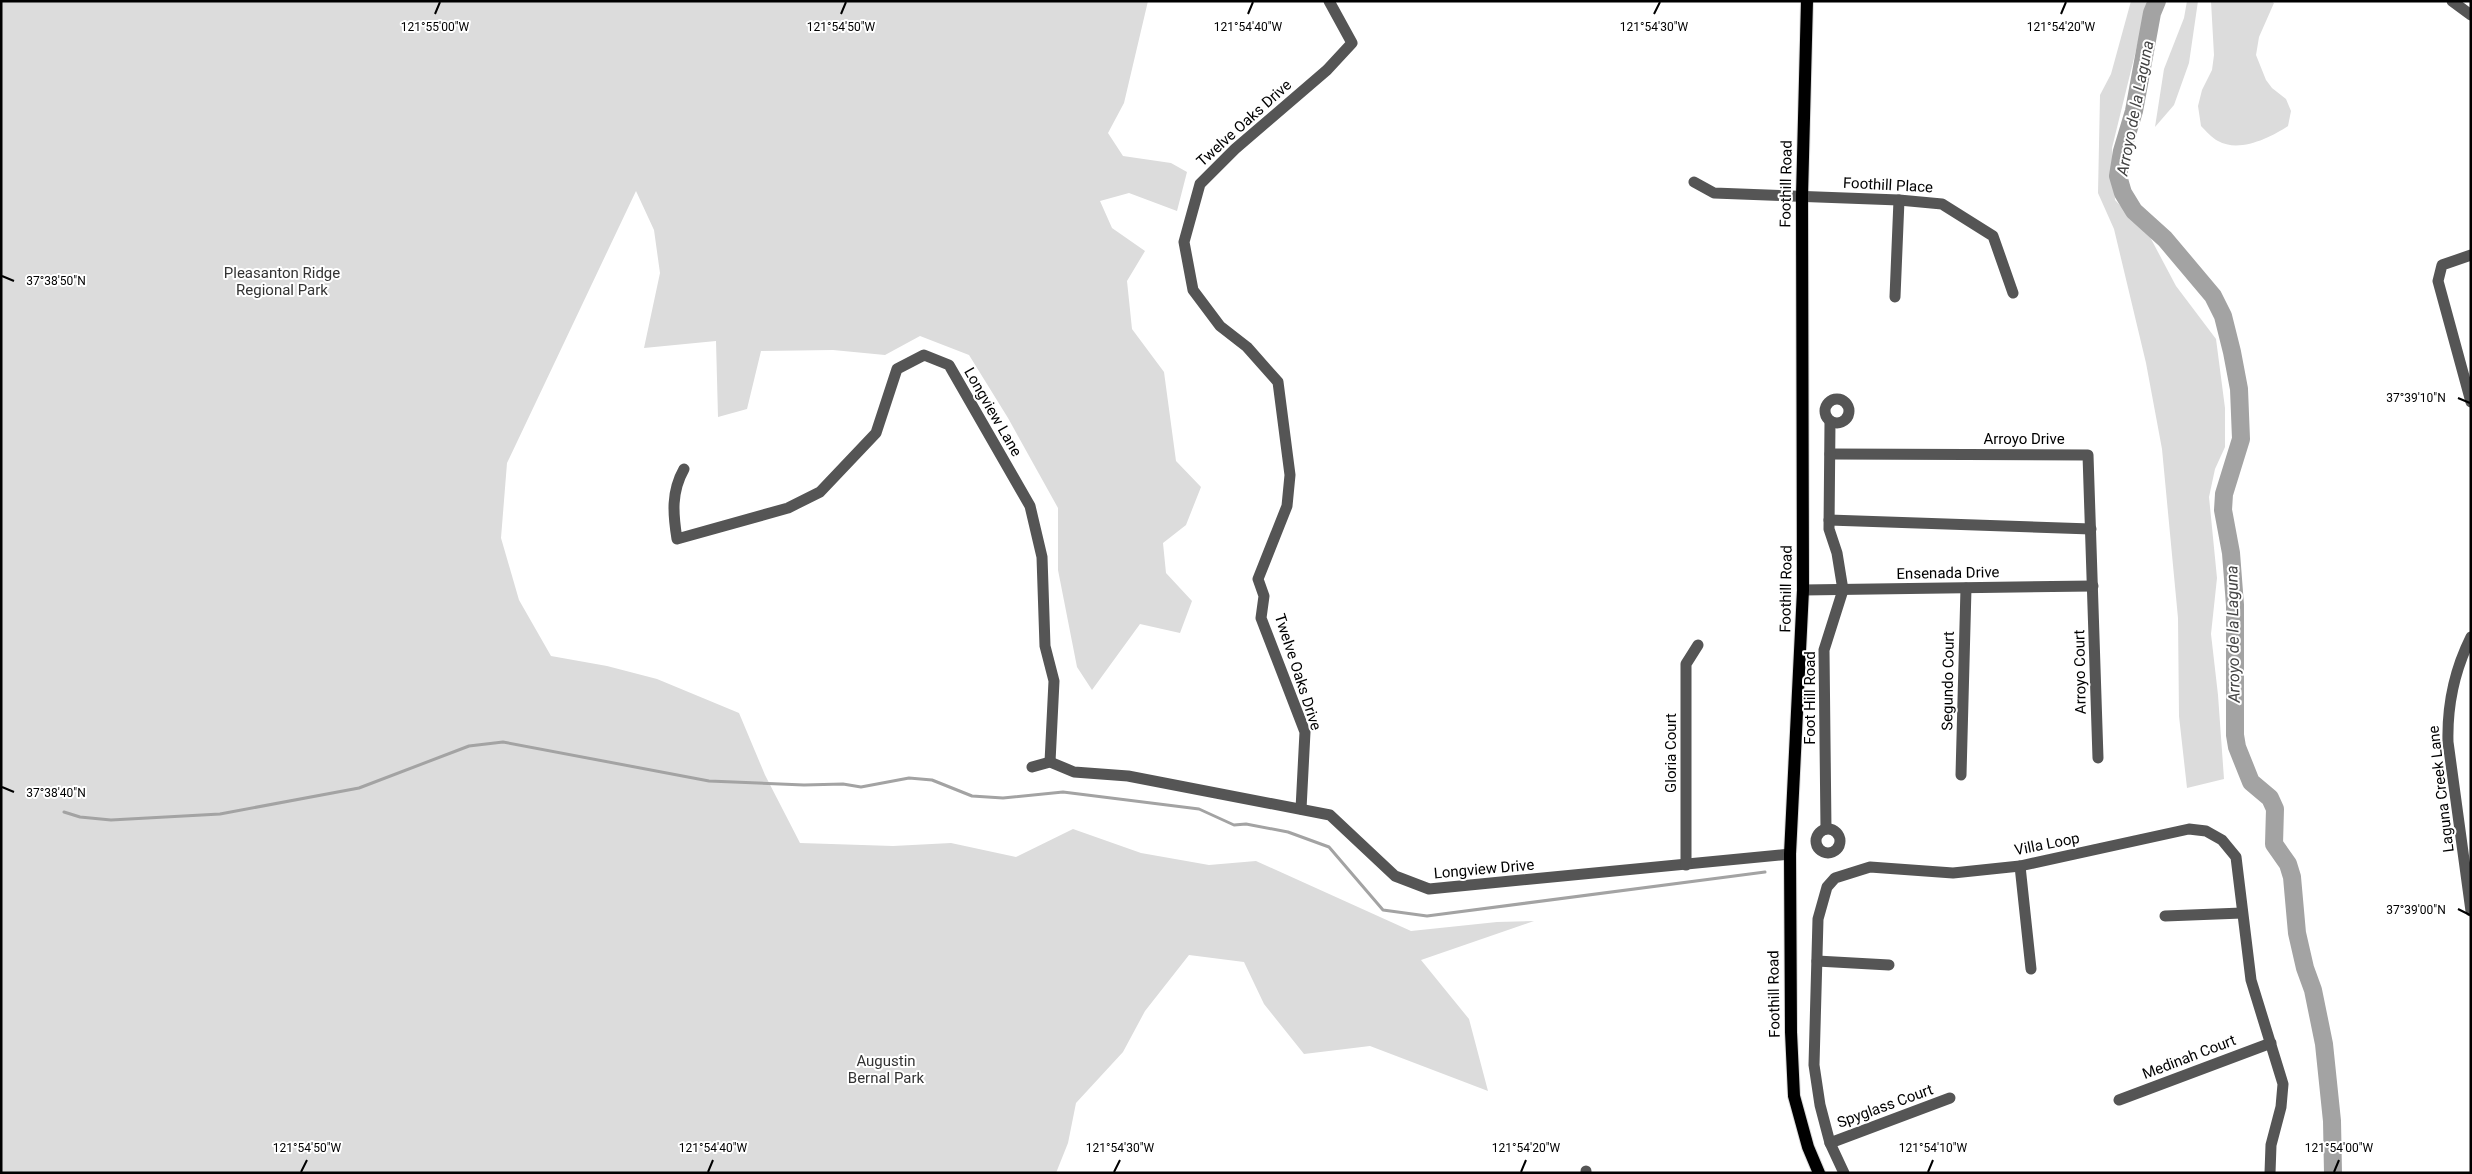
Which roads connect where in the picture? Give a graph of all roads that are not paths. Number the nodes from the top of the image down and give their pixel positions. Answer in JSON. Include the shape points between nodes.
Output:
{"nodes":[{"id":1,"x":1328,"y":1,"type":"edge"},
{"id":2,"x":1807,"y":1,"type":"edge"},
{"id":3,"x":2452,"y":1,"type":"edge"},
{"id":4,"x":2471,"y":15,"type":"edge"},
{"id":5,"x":1694,"y":182,"type":"dead end"},
{"id":6,"x":1802,"y":196,"type":"junction"},
{"id":7,"x":1899,"y":200,"type":"junction"},
{"id":8,"x":2471,"y":255,"type":"edge"},
{"id":9,"x":2012,"y":293,"type":"dead end"},
{"id":10,"x":1895,"y":297,"type":"dead end"},
{"id":11,"x":2468,"y":388,"type":"edge"},
{"id":12,"x":2471,"y":402,"type":"edge"},
{"id":13,"x":1830,"y":422,"type":"dead end"},
{"id":14,"x":1830,"y":454,"type":"junction"},
{"id":15,"x":684,"y":469,"type":"dead end"},
{"id":16,"x":1829,"y":520,"type":"junction"},
{"id":17,"x":2091,"y":529,"type":"junction"},
{"id":18,"x":2093,"y":586,"type":"junction"},
{"id":19,"x":1966,"y":588,"type":"junction"},
{"id":20,"x":1803,"y":590,"type":"junction"},
{"id":21,"x":1843,"y":590,"type":"junction"},
{"id":22,"x":2471,"y":637,"type":"edge"},
{"id":23,"x":1698,"y":645,"type":"dead end"},
{"id":24,"x":2098,"y":758,"type":"dead end"},
{"id":25,"x":1050,"y":762,"type":"junction"},
{"id":26,"x":1032,"y":767,"type":"dead end"},
{"id":27,"x":1961,"y":775,"type":"dead end"},
{"id":28,"x":1302,"y":808,"type":"junction"},
{"id":29,"x":1826,"y":829,"type":"dead end"},
{"id":30,"x":1790,"y":854,"type":"junction"},
{"id":31,"x":1686,"y":865,"type":"junction"},
{"id":32,"x":2020,"y":866,"type":"junction"},
{"id":33,"x":2471,"y":911,"type":"edge"},
{"id":34,"x":2242,"y":913,"type":"junction"},
{"id":35,"x":2164,"y":916,"type":"dead end"},
{"id":36,"x":1817,"y":961,"type":"junction"},
{"id":37,"x":1889,"y":965,"type":"dead end"},
{"id":38,"x":2031,"y":970,"type":"dead end"},
{"id":39,"x":2271,"y":1043,"type":"junction"},
{"id":40,"x":1950,"y":1098,"type":"dead end"},
{"id":41,"x":2119,"y":1100,"type":"dead end"},
{"id":42,"x":1830,"y":1143,"type":"junction"},
{"id":43,"x":1819,"y":1173,"type":"edge"},
{"id":44,"x":1844,"y":1173,"type":"edge"},
{"id":45,"x":2270,"y":1173,"type":"edge"}],
"edges":[{"from":1,"to":28,"type":"street","name":"Twelve Oaks Drive","via":[[1352,43],[1327,70],[1235,149],[1200,184],[1184,242],[1193,290],[1220,326],[1247,347],[1278,382],[1290,475],[1287,506],[1258,579],[1264,596],[1262,618],[1305,732]]},
{"from":2,"to":6,"type":"main road","name":"Foothill Road"},
{"from":3,"to":4,"type":"street"},
{"from":5,"to":6,"type":"street","name":"Foothill Place","via":[[1714,193]]},
{"from":6,"to":7,"type":"street","name":"Foothill Place"},
{"from":6,"to":20,"type":"main road","name":"Foothill Road"},
{"from":7,"to":9,"type":"street","name":"Foothill Place","via":[[1942,204],[1992,236]]},
{"from":7,"to":10,"type":"street"},
{"from":8,"to":11,"type":"street","via":[[2442,265],[2438,281]]},
{"from":11,"to":12,"type":"street"},
{"from":13,"to":14,"type":"street","name":"Foot Hill Road"},
{"from":14,"to":16,"type":"street","name":"Foot Hill Road"},
{"from":14,"to":17,"type":"street","name":"Arroyo Drive","via":[[2088,455]]},
{"from":15,"to":25,"type":"street","name":"Longview Lane","via":[[677,481],[674,498],[677,539],[788,508],[820,492],[876,432],[897,369],[924,354],[948,365],[1030,506],[1042,557],[1045,646],[1054,681]]},
{"from":16,"to":17,"type":"street"},
{"from":16,"to":21,"type":"street","name":"Foot Hill Road"},
{"from":17,"to":18,"type":"street","name":"Arroyo Drive"},
{"from":18,"to":19,"type":"street","name":"Ensenada Drive"},
{"from":18,"to":24,"type":"street","name":"Arroyo Court"},
{"from":19,"to":21,"type":"street","name":"Ensenada Drive"},
{"from":19,"to":27,"type":"street","name":"Segundo Court"},
{"from":20,"to":21,"type":"street","name":"Ensenada Drive"},
{"from":20,"to":30,"type":"main road","name":"Foothill Road"},
{"from":21,"to":29,"type":"street","name":"Foot Hill Road","via":[[1824,650]]},
{"from":22,"to":33,"type":"street","name":"Laguna Creek Lane","via":[[2454,678],[2447,719]]},
{"from":23,"to":31,"type":"street","name":"Gloria Court","via":[[1686,664]]},
{"from":25,"to":26,"type":"street"},
{"from":25,"to":28,"type":"street","name":"Longview Drive","via":[[1074,772],[1128,776]]},
{"from":28,"to":31,"type":"street","name":"Longview Drive","via":[[1330,815],[1395,876],[1429,889]]},
{"from":30,"to":31,"type":"street","name":"Longview Drive"},
{"from":30,"to":43,"type":"main road","name":"Foothill Road","via":[[1794,1096]]},
{"from":32,"to":34,"type":"street","name":"Villa Loop","via":[[2189,830],[2206,831],[2222,840],[2236,857]]},
{"from":32,"to":36,"type":"street","name":"Villa Loop","via":[[1953,873],[1870,867],[1836,878],[1822,898]]},
{"from":32,"to":38,"type":"street"},
{"from":34,"to":35,"type":"street"},
{"from":34,"to":39,"type":"street","name":"Villa Loop","via":[[2251,980]]},
{"from":36,"to":37,"type":"street"},
{"from":36,"to":42,"type":"street","name":"Villa Loop","via":[[1814,1065]]},
{"from":39,"to":41,"type":"street","name":"Medinah Court"},
{"from":39,"to":45,"type":"street","name":"Villa Loop","via":[[2283,1084],[2271,1145]]},
{"from":40,"to":42,"type":"street","name":"Spyglass Court"},
{"from":42,"to":44,"type":"street","name":"Villa Loop"}]}
